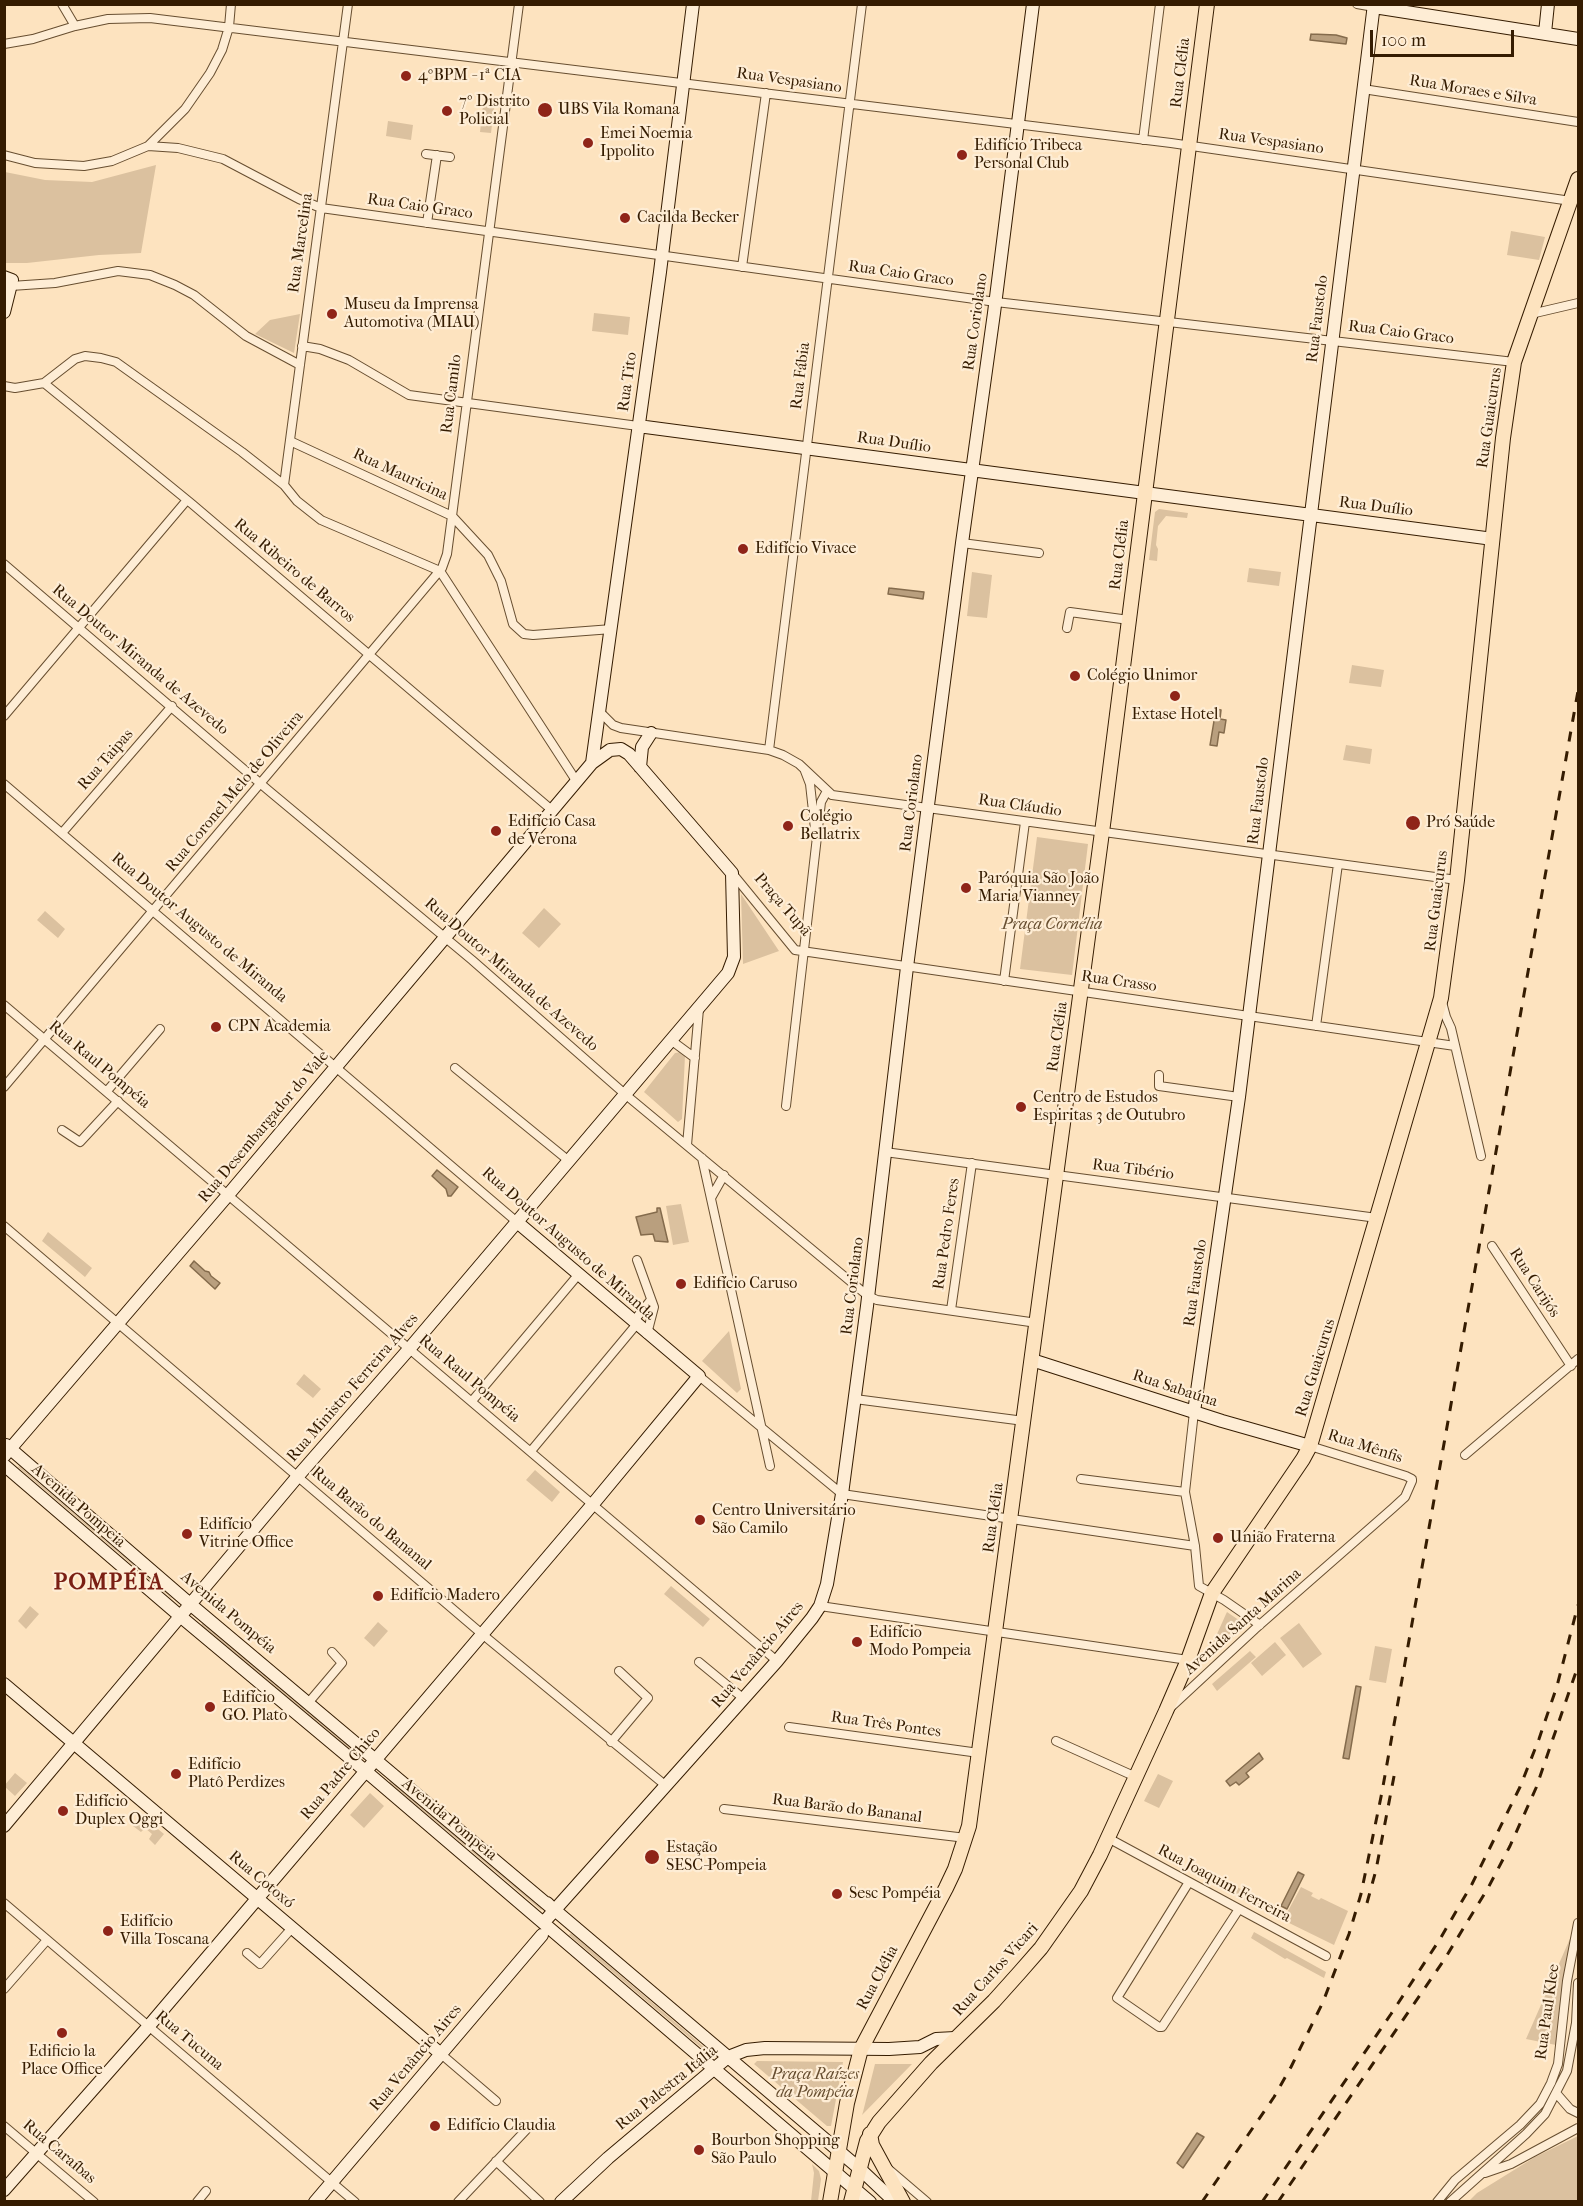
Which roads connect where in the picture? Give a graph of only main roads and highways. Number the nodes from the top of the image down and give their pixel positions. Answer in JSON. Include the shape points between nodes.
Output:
{"nodes":[{"id":1,"x":1206,"y":4,"type":"edge"},
{"id":2,"x":1578,"y":178,"type":"edge"},
{"id":3,"x":1188,"y":1660,"type":"joint"},
{"id":4,"x":870,"y":2134,"type":"junction"},
{"id":5,"x":830,"y":2202,"type":"edge"},
{"id":6,"x":851,"y":2202,"type":"edge"},
{"id":7,"x":903,"y":2202,"type":"edge"}],
"edges":[{"from":1,"to":5,"type":"main road","name":"Rua Clélia","via":[[1102,832],[966,1838],[946,1888],[861,2049]]},
{"from":2,"to":3,"type":"main road","name":"Rua Guaicurus","via":[[1514,362],[1457,880],[1441,998],[1430,1042],[1310,1446],[1212,1593]]},
{"from":3,"to":4,"type":"main road","name":"Rua Carlos Vicari","via":[[1081,1891],[1041,1948],[931,2063]]},
{"from":4,"to":6,"type":"main road","name":"Rua Carlos Vicari"},
{"from":4,"to":7,"type":"main road","via":[[872,2145]]}]}
